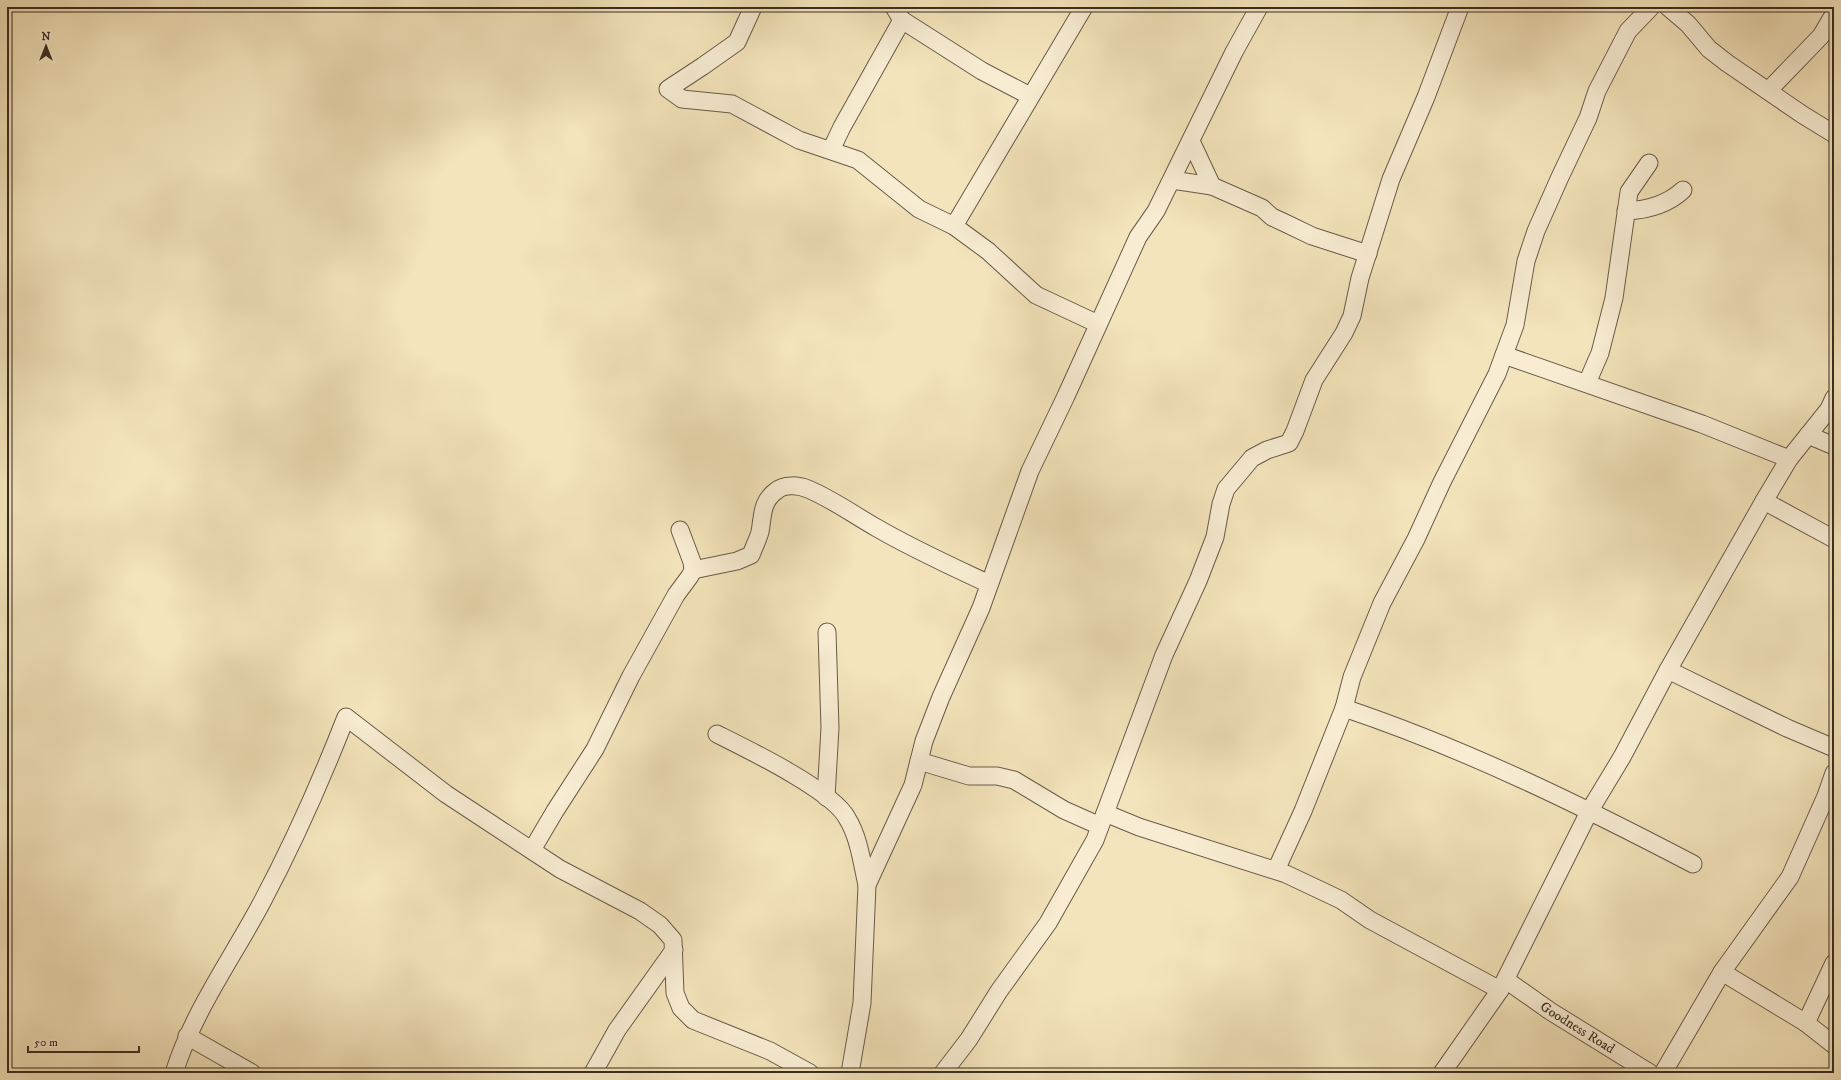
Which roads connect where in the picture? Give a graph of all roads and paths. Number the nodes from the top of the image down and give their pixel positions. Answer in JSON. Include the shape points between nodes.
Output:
{"nodes":[{"id":1,"x":753,"y":7,"type":"edge"},
{"id":2,"x":1084,"y":7,"type":"edge"},
{"id":3,"x":1259,"y":7,"type":"edge"},
{"id":4,"x":1460,"y":7,"type":"edge"},
{"id":5,"x":1668,"y":7,"type":"edge"},
{"id":6,"x":1643,"y":10,"type":"edge"},
{"id":7,"x":898,"y":14,"type":"edge"},
{"id":8,"x":1834,"y":14,"type":"edge"},
{"id":9,"x":1768,"y":91,"type":"junction"},
{"id":10,"x":1030,"y":96,"type":"junction"},
{"id":11,"x":1834,"y":134,"type":"edge"},
{"id":12,"x":1191,"y":140,"type":"junction"},
{"id":13,"x":831,"y":150,"type":"junction"},
{"id":14,"x":1649,"y":163,"type":"dead end"},
{"id":15,"x":1172,"y":180,"type":"junction"},
{"id":16,"x":1212,"y":186,"type":"junction"},
{"id":17,"x":1683,"y":190,"type":"dead end"},
{"id":18,"x":1626,"y":211,"type":"junction"},
{"id":19,"x":954,"y":226,"type":"junction"},
{"id":20,"x":1368,"y":254,"type":"junction"},
{"id":21,"x":1098,"y":324,"type":"junction"},
{"id":22,"x":1504,"y":354,"type":"junction"},
{"id":23,"x":1587,"y":383,"type":"junction"},
{"id":24,"x":1834,"y":398,"type":"edge"},
{"id":25,"x":1808,"y":434,"type":"junction"},
{"id":26,"x":1834,"y":446,"type":"edge"},
{"id":27,"x":1789,"y":459,"type":"junction"},
{"id":28,"x":1764,"y":501,"type":"junction"},
{"id":29,"x":680,"y":530,"type":"dead end"},
{"id":30,"x":1834,"y":538,"type":"edge"},
{"id":31,"x":693,"y":570,"type":"junction"},
{"id":32,"x":989,"y":584,"type":"junction"},
{"id":33,"x":827,"y":632,"type":"dead end"},
{"id":34,"x":1668,"y":670,"type":"junction"},
{"id":35,"x":1344,"y":708,"type":"junction"},
{"id":36,"x":716,"y":734,"type":"dead end"},
{"id":37,"x":1834,"y":748,"type":"edge"},
{"id":38,"x":919,"y":761,"type":"junction"},
{"id":39,"x":1834,"y":773,"type":"edge"},
{"id":40,"x":826,"y":796,"type":"junction"},
{"id":41,"x":1590,"y":810,"type":"junction"},
{"id":42,"x":1103,"y":819,"type":"junction"},
{"id":43,"x":532,"y":850,"type":"junction"},
{"id":44,"x":1693,"y":864,"type":"dead end"},
{"id":45,"x":1276,"y":870,"type":"junction"},
{"id":46,"x":867,"y":885,"type":"junction"},
{"id":47,"x":674,"y":950,"type":"junction"},
{"id":48,"x":1834,"y":963,"type":"edge"},
{"id":49,"x":1722,"y":972,"type":"junction"},
{"id":50,"x":1503,"y":985,"type":"junction"},
{"id":51,"x":1806,"y":1023,"type":"junction"},
{"id":52,"x":187,"y":1036,"type":"junction"},
{"id":53,"x":1834,"y":1045,"type":"edge"},
{"id":54,"x":174,"y":1073,"type":"edge"},
{"id":55,"x":252,"y":1073,"type":"edge"},
{"id":56,"x":593,"y":1073,"type":"edge"},
{"id":57,"x":810,"y":1073,"type":"edge"},
{"id":58,"x":850,"y":1073,"type":"edge"},
{"id":59,"x":943,"y":1073,"type":"edge"},
{"id":60,"x":1442,"y":1073,"type":"edge"},
{"id":61,"x":1650,"y":1073,"type":"edge"},
{"id":62,"x":1663,"y":1073,"type":"edge"}],
"edges":[{"from":1,"to":13,"type":"street","via":[[737,42],[668,89],[682,99],[732,104],[799,140]]},
{"from":2,"to":10,"type":"street"},
{"from":3,"to":12,"type":"street"},
{"from":4,"to":20,"type":"street","via":[[1391,179]]},
{"from":5,"to":9,"type":"street","via":[[1688,24],[1708,49]]},
{"from":6,"to":22,"type":"street","via":[[1628,31],[1597,91],[1588,118],[1536,231],[1526,261],[1515,325]]},
{"from":7,"to":10,"type":"street","via":[[982,71]]},
{"from":7,"to":13,"type":"street"},
{"from":8,"to":9,"type":"street","via":[[1821,36]]},
{"from":9,"to":11,"type":"street"},
{"from":10,"to":19,"type":"street"},
{"from":12,"to":15,"type":"street"},
{"from":12,"to":16,"type":"street"},
{"from":13,"to":19,"type":"street","via":[[858,160],[920,209]]},
{"from":14,"to":18,"type":"street","via":[[1629,192]]},
{"from":15,"to":16,"type":"street"},
{"from":15,"to":21,"type":"street","via":[[1156,211],[1138,237]]},
{"from":16,"to":20,"type":"street","via":[[1262,208],[1272,217],[1312,236]]},
{"from":17,"to":18,"type":"street","via":[[1673,199],[1646,210]]},
{"from":18,"to":23,"type":"street","via":[[1614,298],[1600,353]]},
{"from":19,"to":21,"type":"street","via":[[1036,295]]},
{"from":20,"to":42,"type":"street","via":[[1352,316],[1314,380],[1289,443],[1252,458],[1226,489],[1215,537],[1164,655]]},
{"from":21,"to":32,"type":"street","via":[[1030,471]]},
{"from":22,"to":23,"type":"street"},
{"from":22,"to":35,"type":"street","via":[[1416,539],[1382,603],[1352,677]]},
{"from":23,"to":27,"type":"street","via":[[1702,424]]},
{"from":24,"to":25,"type":"street","via":[[1829,409]]},
{"from":25,"to":26,"type":"street"},
{"from":25,"to":27,"type":"street"},
{"from":27,"to":28,"type":"street"},
{"from":28,"to":30,"type":"street"},
{"from":28,"to":34,"type":"street"},
{"from":29,"to":31,"type":"street"},
{"from":31,"to":32,"type":"street","via":[[737,561],[751,554],[760,533],[762,508],[768,498],[785,486],[797,486],[859,516],[904,543]]},
{"from":31,"to":43,"type":"street","via":[[676,595],[627,683],[595,749]]},
{"from":32,"to":38,"type":"street","via":[[981,608],[941,697]]},
{"from":33,"to":40,"type":"street","via":[[830,728]]},
{"from":34,"to":37,"type":"street"},
{"from":34,"to":41,"type":"street"},
{"from":35,"to":41,"type":"street","via":[[1467,753]]},
{"from":35,"to":45,"type":"street"},
{"from":36,"to":40,"type":"street","via":[[748,749]]},
{"from":38,"to":42,"type":"street","name":"Goodness Road","via":[[969,776],[997,776],[1014,780],[1064,810]]},
{"from":38,"to":46,"type":"street","via":[[913,786]]},
{"from":39,"to":49,"type":"street","via":[[1790,877]]},
{"from":40,"to":46,"type":"street","via":[[846,816],[853,828]]},
{"from":41,"to":44,"type":"street"},
{"from":41,"to":50,"type":"street"},
{"from":42,"to":45,"type":"street","name":"Goodness Road","via":[[1139,827]]},
{"from":42,"to":59,"type":"street","via":[[1095,840],[1048,923]]},
{"from":43,"to":47,"type":"street","via":[[560,869],[640,911],[660,925],[674,940]]},
{"from":43,"to":52,"type":"street","via":[[446,794],[346,717],[322,779],[261,904]]},
{"from":45,"to":50,"type":"street","name":"Goodness Road","via":[[1340,900],[1370,920]]},
{"from":46,"to":58,"type":"street","via":[[862,1003]]},
{"from":47,"to":56,"type":"street","via":[[616,1030]]},
{"from":47,"to":57,"type":"street","via":[[675,993],[681,1008],[693,1020],[770,1051]]},
{"from":48,"to":51,"type":"street"},
{"from":49,"to":51,"type":"street"},
{"from":49,"to":62,"type":"street"},
{"from":50,"to":60,"type":"street"},
{"from":50,"to":61,"type":"street","name":"Goodness Road"},
{"from":51,"to":53,"type":"street"},
{"from":52,"to":54,"type":"street"},
{"from":52,"to":55,"type":"street"}]}
